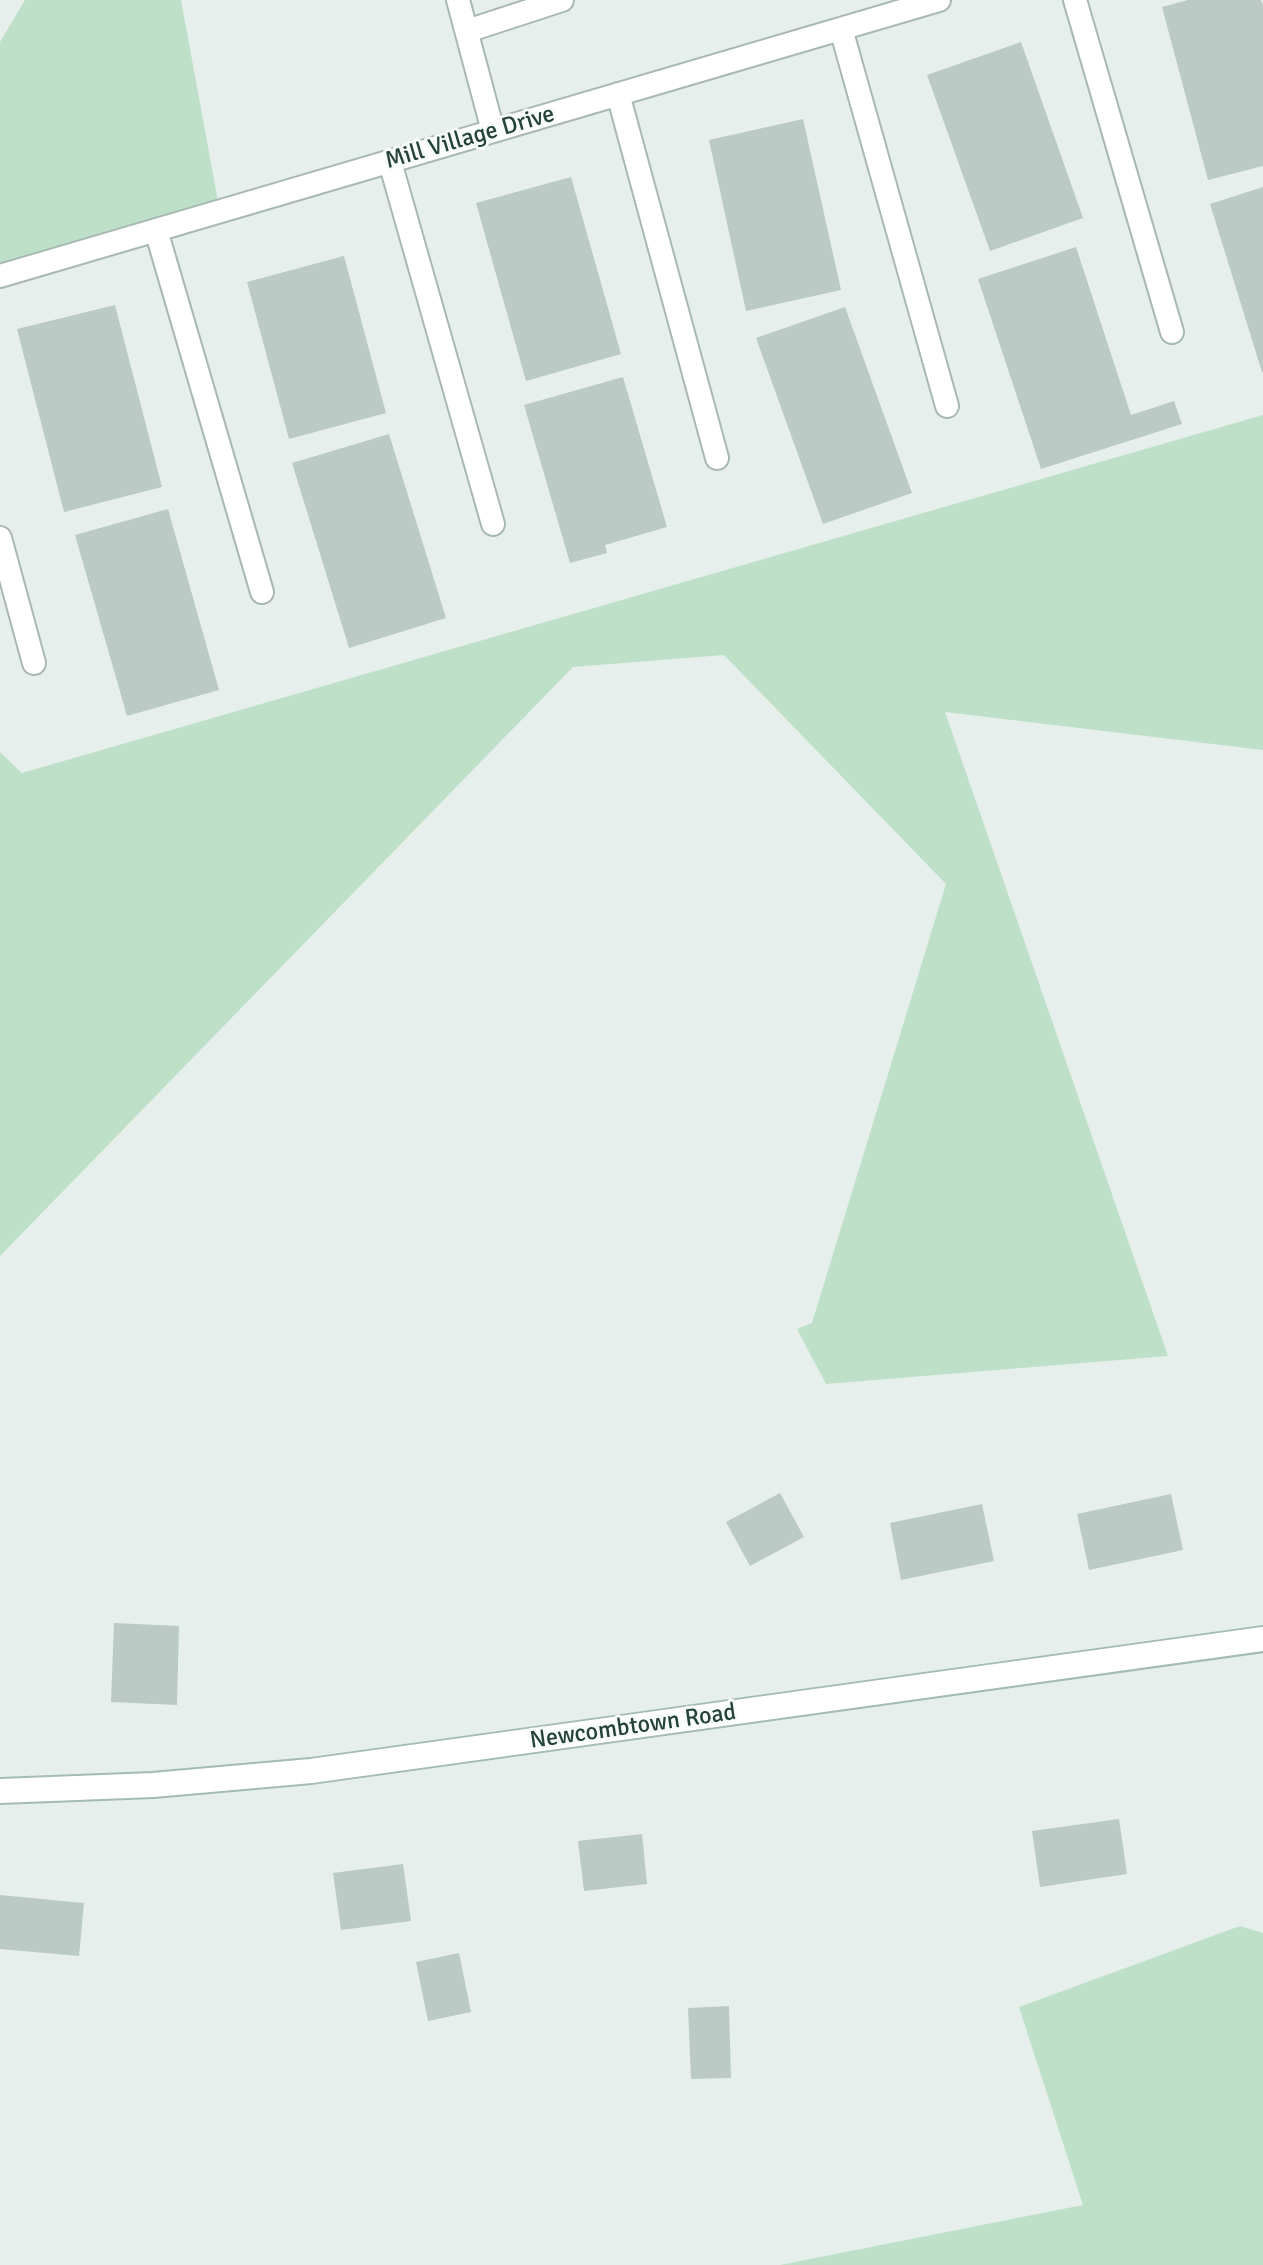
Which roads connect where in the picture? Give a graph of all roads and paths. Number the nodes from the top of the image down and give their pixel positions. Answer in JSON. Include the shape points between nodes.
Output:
{"nodes":[{"id":1,"x":458,"y":0,"type":"edge"},
{"id":2,"x":562,"y":0,"type":"edge"},
{"id":3,"x":939,"y":0,"type":"edge"},
{"id":4,"x":1075,"y":0,"type":"edge"},
{"id":5,"x":841,"y":29,"type":"junction"},
{"id":6,"x":467,"y":31,"type":"junction"},
{"id":7,"x":618,"y":94,"type":"junction"},
{"id":8,"x":493,"y":131,"type":"junction"},
{"id":9,"x":390,"y":162,"type":"junction"},
{"id":10,"x":156,"y":230,"type":"junction"},
{"id":11,"x":0,"y":276,"type":"edge"},
{"id":12,"x":1172,"y":332,"type":"dead end"},
{"id":13,"x":947,"y":406,"type":"dead end"},
{"id":14,"x":717,"y":458,"type":"dead end"},
{"id":15,"x":493,"y":524,"type":"dead end"},
{"id":16,"x":0,"y":538,"type":"edge"},
{"id":17,"x":262,"y":592,"type":"dead end"},
{"id":18,"x":34,"y":663,"type":"dead end"},
{"id":19,"x":1263,"y":1639,"type":"edge"},
{"id":20,"x":0,"y":1791,"type":"edge"}],
"edges":[{"from":1,"to":6,"type":"lane"},
{"from":2,"to":6,"type":"lane"},
{"from":3,"to":5,"type":"lane","name":"Mill Village Drive"},
{"from":4,"to":12,"type":"lane"},
{"from":5,"to":7,"type":"lane","name":"Mill Village Drive"},
{"from":5,"to":13,"type":"lane"},
{"from":6,"to":8,"type":"lane"},
{"from":7,"to":8,"type":"lane","name":"Mill Village Drive"},
{"from":7,"to":14,"type":"lane"},
{"from":8,"to":9,"type":"lane","name":"Mill Village Drive"},
{"from":9,"to":10,"type":"lane","name":"Mill Village Drive"},
{"from":9,"to":15,"type":"lane"},
{"from":10,"to":11,"type":"lane","name":"Mill Village Drive"},
{"from":10,"to":17,"type":"lane"},
{"from":16,"to":18,"type":"lane"},
{"from":19,"to":20,"type":"street","name":"Newcombtown Road","via":[[311,1771]]}]}
